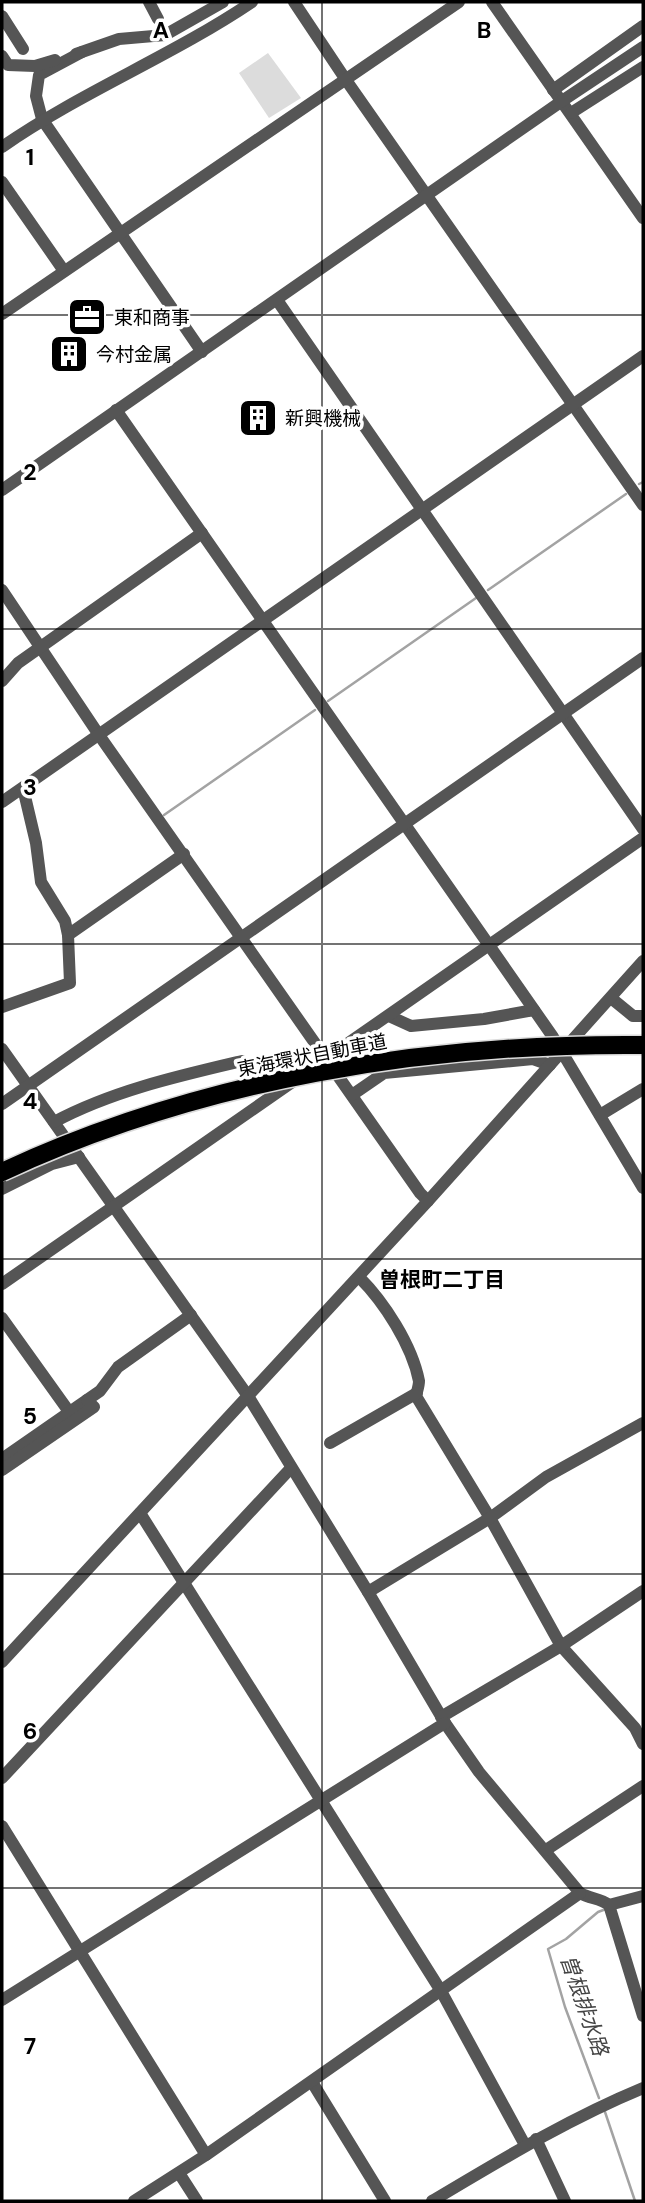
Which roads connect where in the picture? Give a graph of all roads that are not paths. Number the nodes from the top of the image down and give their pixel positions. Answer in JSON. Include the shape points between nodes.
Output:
{"nodes":[{"id":1,"x":149,"y":2,"type":"edge"},
{"id":2,"x":223,"y":2,"type":"edge"},
{"id":3,"x":252,"y":2,"type":"edge"},
{"id":4,"x":294,"y":2,"type":"edge"},
{"id":5,"x":459,"y":2,"type":"edge"},
{"id":6,"x":492,"y":2,"type":"edge"},
{"id":7,"x":2,"y":16,"type":"edge"},
{"id":8,"x":158,"y":19,"type":"dead end"},
{"id":9,"x":643,"y":26,"type":"edge"},
{"id":10,"x":643,"y":47,"type":"edge"},
{"id":11,"x":23,"y":49,"type":"dead end"},
{"id":12,"x":82,"y":52,"type":"junction"},
{"id":13,"x":2,"y":56,"type":"edge"},
{"id":14,"x":643,"y":67,"type":"edge"},
{"id":15,"x":346,"y":80,"type":"junction"},
{"id":16,"x":553,"y":90,"type":"junction"},
{"id":17,"x":562,"y":101,"type":"junction"},
{"id":18,"x":571,"y":114,"type":"junction"},
{"id":19,"x":42,"y":118,"type":"junction"},
{"id":20,"x":2,"y":146,"type":"edge"},
{"id":21,"x":2,"y":182,"type":"edge"},
{"id":22,"x":427,"y":196,"type":"junction"},
{"id":23,"x":643,"y":218,"type":"edge"},
{"id":24,"x":121,"y":233,"type":"junction"},
{"id":25,"x":64,"y":271,"type":"junction"},
{"id":26,"x":277,"y":300,"type":"junction"},
{"id":27,"x":2,"y":314,"type":"edge"},
{"id":28,"x":202,"y":352,"type":"junction"},
{"id":29,"x":643,"y":356,"type":"edge"},
{"id":30,"x":574,"y":404,"type":"junction"},
{"id":31,"x":116,"y":410,"type":"junction"},
{"id":32,"x":2,"y":490,"type":"edge"},
{"id":33,"x":643,"y":505,"type":"edge"},
{"id":34,"x":423,"y":509,"type":"junction"},
{"id":35,"x":202,"y":533,"type":"junction"},
{"id":36,"x":2,"y":590,"type":"edge"},
{"id":37,"x":264,"y":622,"type":"junction"},
{"id":38,"x":40,"y":647,"type":"junction"},
{"id":39,"x":643,"y":658,"type":"edge"},
{"id":40,"x":2,"y":681,"type":"edge"},
{"id":41,"x":564,"y":713,"type":"junction"},
{"id":42,"x":99,"y":735,"type":"junction"},
{"id":43,"x":23,"y":788,"type":"junction"},
{"id":44,"x":2,"y":802,"type":"edge"},
{"id":45,"x":405,"y":824,"type":"junction"},
{"id":46,"x":643,"y":829,"type":"edge"},
{"id":47,"x":643,"y":838,"type":"edge"},
{"id":48,"x":184,"y":854,"type":"junction"},
{"id":49,"x":68,"y":935,"type":"junction"},
{"id":50,"x":242,"y":936,"type":"junction"},
{"id":51,"x":490,"y":946,"type":"junction"},
{"id":52,"x":643,"y":961,"type":"edge"},
{"id":53,"x":611,"y":998,"type":"junction"},
{"id":54,"x":2,"y":1007,"type":"edge"},
{"id":55,"x":534,"y":1010,"type":"junction"},
{"id":56,"x":389,"y":1016,"type":"junction"},
{"id":57,"x":643,"y":1016,"type":"edge"},
{"id":58,"x":643,"y":1045,"type":"edge"},
{"id":59,"x":2,"y":1049,"type":"edge"},
{"id":60,"x":562,"y":1052,"type":"junction"},
{"id":61,"x":327,"y":1059,"type":"junction"},
{"id":62,"x":242,"y":1061,"type":"dead end"},
{"id":63,"x":550,"y":1065,"type":"junction"},
{"id":64,"x":27,"y":1086,"type":"junction"},
{"id":65,"x":642,"y":1094,"type":"edge"},
{"id":66,"x":352,"y":1095,"type":"junction"},
{"id":67,"x":2,"y":1104,"type":"edge"},
{"id":68,"x":600,"y":1115,"type":"junction"},
{"id":69,"x":54,"y":1122,"type":"junction"},
{"id":70,"x":79,"y":1157,"type":"junction"},
{"id":71,"x":2,"y":1172,"type":"edge"},
{"id":72,"x":643,"y":1188,"type":"edge"},
{"id":73,"x":2,"y":1189,"type":"edge"},
{"id":74,"x":428,"y":1201,"type":"junction"},
{"id":75,"x":114,"y":1207,"type":"junction"},
{"id":76,"x":359,"y":1276,"type":"junction"},
{"id":77,"x":2,"y":1284,"type":"edge"},
{"id":78,"x":191,"y":1315,"type":"junction"},
{"id":79,"x":2,"y":1318,"type":"edge"},
{"id":80,"x":417,"y":1393,"type":"junction"},
{"id":81,"x":248,"y":1396,"type":"junction"},
{"id":82,"x":87,"y":1400,"type":"junction"},
{"id":83,"x":69,"y":1412,"type":"junction"},
{"id":84,"x":643,"y":1423,"type":"edge"},
{"id":85,"x":330,"y":1443,"type":"dead end"},
{"id":86,"x":2,"y":1459,"type":"edge"},
{"id":87,"x":291,"y":1468,"type":"junction"},
{"id":88,"x":2,"y":1470,"type":"edge"},
{"id":89,"x":141,"y":1513,"type":"junction"},
{"id":90,"x":489,"y":1518,"type":"junction"},
{"id":91,"x":185,"y":1583,"type":"junction"},
{"id":92,"x":643,"y":1591,"type":"edge"},
{"id":93,"x":368,"y":1592,"type":"junction"},
{"id":94,"x":561,"y":1646,"type":"junction"},
{"id":95,"x":2,"y":1662,"type":"edge"},
{"id":96,"x":443,"y":1720,"type":"junction"},
{"id":97,"x":643,"y":1744,"type":"edge"},
{"id":98,"x":2,"y":1778,"type":"edge"},
{"id":99,"x":643,"y":1786,"type":"edge"},
{"id":100,"x":321,"y":1800,"type":"junction"},
{"id":101,"x":2,"y":1826,"type":"edge"},
{"id":102,"x":546,"y":1850,"type":"junction"},
{"id":103,"x":580,"y":1893,"type":"junction"},
{"id":104,"x":643,"y":1896,"type":"edge"},
{"id":105,"x":609,"y":1905,"type":"junction"},
{"id":106,"x":79,"y":1952,"type":"junction"},
{"id":107,"x":441,"y":1992,"type":"junction"},
{"id":108,"x":2,"y":2000,"type":"edge"},
{"id":109,"x":643,"y":2016,"type":"edge"},
{"id":110,"x":312,"y":2082,"type":"junction"},
{"id":111,"x":643,"y":2088,"type":"edge"},
{"id":112,"x":531,"y":2142,"type":"junction"},
{"id":113,"x":206,"y":2155,"type":"junction"},
{"id":114,"x":179,"y":2173,"type":"junction"},
{"id":115,"x":134,"y":2201,"type":"edge"},
{"id":116,"x":197,"y":2201,"type":"edge"},
{"id":117,"x":385,"y":2201,"type":"edge"},
{"id":118,"x":432,"y":2201,"type":"edge"},
{"id":119,"x":565,"y":2201,"type":"edge"}],
"edges":[{"from":1,"to":8,"type":"street"},
{"from":2,"to":12,"type":"street","via":[[165,35],[119,39]]},
{"from":3,"to":19,"type":"street"},
{"from":4,"to":15,"type":"street"},
{"from":5,"to":15,"type":"street"},
{"from":6,"to":16,"type":"street"},
{"from":7,"to":11,"type":"street"},
{"from":9,"to":16,"type":"street"},
{"from":10,"to":17,"type":"street"},
{"from":12,"to":13,"type":"street","via":[[35,66],[8,65]]},
{"from":12,"to":19,"type":"street","via":[[39,75],[36,96]]},
{"from":14,"to":18,"type":"street"},
{"from":15,"to":22,"type":"street"},
{"from":15,"to":24,"type":"street"},
{"from":16,"to":17,"type":"street"},
{"from":17,"to":18,"type":"street"},
{"from":17,"to":22,"type":"street"},
{"from":18,"to":23,"type":"street"},
{"from":19,"to":20,"type":"street"},
{"from":19,"to":24,"type":"street"},
{"from":21,"to":25,"type":"street"},
{"from":22,"to":26,"type":"street"},
{"from":22,"to":30,"type":"street"},
{"from":24,"to":25,"type":"street"},
{"from":24,"to":28,"type":"street"},
{"from":25,"to":27,"type":"street"},
{"from":26,"to":28,"type":"street"},
{"from":26,"to":34,"type":"street"},
{"from":28,"to":31,"type":"street"},
{"from":29,"to":30,"type":"street"},
{"from":30,"to":33,"type":"street"},
{"from":30,"to":34,"type":"street"},
{"from":31,"to":32,"type":"street"},
{"from":31,"to":35,"type":"street"},
{"from":34,"to":37,"type":"street"},
{"from":34,"to":41,"type":"street"},
{"from":35,"to":37,"type":"street"},
{"from":35,"to":38,"type":"street"},
{"from":36,"to":38,"type":"street"},
{"from":37,"to":42,"type":"street"},
{"from":37,"to":45,"type":"street"},
{"from":38,"to":40,"type":"street"},
{"from":38,"to":42,"type":"street"},
{"from":39,"to":41,"type":"street"},
{"from":41,"to":45,"type":"street"},
{"from":41,"to":46,"type":"street"},
{"from":42,"to":43,"type":"street"},
{"from":42,"to":48,"type":"street"},
{"from":43,"to":44,"type":"street"},
{"from":43,"to":49,"type":"street","via":[[41,882],[65,921]]},
{"from":45,"to":50,"type":"street"},
{"from":45,"to":51,"type":"street"},
{"from":47,"to":51,"type":"street"},
{"from":48,"to":49,"type":"street"},
{"from":48,"to":50,"type":"street"},
{"from":49,"to":54,"type":"street","via":[[70,983]]},
{"from":50,"to":61,"type":"street"},
{"from":50,"to":64,"type":"street"},
{"from":51,"to":55,"type":"street"},
{"from":51,"to":56,"type":"street"},
{"from":52,"to":53,"type":"street"},
{"from":53,"to":57,"type":"street","via":[[633,1016]]},
{"from":53,"to":60,"type":"street"},
{"from":55,"to":56,"type":"street","via":[[411,1026]]},
{"from":55,"to":60,"type":"street"},
{"from":56,"to":61,"type":"street"},
{"from":58,"to":71,"type":"highway","name":"東海環状自動車道","bridge":true,"via":[[490,1048],[328,1070],[175,1107]]},
{"from":59,"to":64,"type":"street"},
{"from":60,"to":63,"type":"street"},
{"from":60,"to":68,"type":"street"},
{"from":61,"to":66,"type":"street"},
{"from":61,"to":75,"type":"street"},
{"from":62,"to":69,"type":"street","via":[[165,1080]]},
{"from":63,"to":66,"type":"street","via":[[533,1059],[384,1073]]},
{"from":63,"to":74,"type":"street"},
{"from":64,"to":67,"type":"street"},
{"from":64,"to":69,"type":"street"},
{"from":65,"to":68,"type":"street"},
{"from":66,"to":74,"type":"street"},
{"from":68,"to":72,"type":"street"},
{"from":69,"to":70,"type":"street"},
{"from":70,"to":73,"type":"street","via":[[52,1164]]},
{"from":70,"to":75,"type":"street"},
{"from":74,"to":76,"type":"street"},
{"from":75,"to":77,"type":"street"},
{"from":75,"to":78,"type":"street"},
{"from":76,"to":80,"type":"street","via":[[389,1314],[419,1383]]},
{"from":76,"to":81,"type":"street"},
{"from":78,"to":81,"type":"street"},
{"from":78,"to":82,"type":"street","via":[[118,1367]]},
{"from":79,"to":83,"type":"street"},
{"from":80,"to":85,"type":"street"},
{"from":80,"to":90,"type":"street","via":[[430,1423]]},
{"from":81,"to":87,"type":"street"},
{"from":81,"to":89,"type":"street"},
{"from":82,"to":83,"type":"street"},
{"from":82,"to":88,"type":"street","via":[[94,1407]]},
{"from":83,"to":86,"type":"street"},
{"from":84,"to":90,"type":"street","via":[[546,1477]]},
{"from":87,"to":91,"type":"street"},
{"from":87,"to":93,"type":"street"},
{"from":89,"to":91,"type":"street"},
{"from":89,"to":95,"type":"street"},
{"from":90,"to":93,"type":"street"},
{"from":90,"to":94,"type":"street"},
{"from":91,"to":98,"type":"street"},
{"from":91,"to":100,"type":"street"},
{"from":92,"to":94,"type":"street"},
{"from":93,"to":96,"type":"street"},
{"from":94,"to":96,"type":"street"},
{"from":94,"to":97,"type":"street","via":[[635,1727]]},
{"from":96,"to":100,"type":"street"},
{"from":96,"to":102,"type":"street","via":[[479,1772]]},
{"from":99,"to":102,"type":"street"},
{"from":100,"to":106,"type":"street"},
{"from":100,"to":107,"type":"street"},
{"from":101,"to":106,"type":"street"},
{"from":102,"to":103,"type":"street"},
{"from":103,"to":105,"type":"street"},
{"from":103,"to":107,"type":"street"},
{"from":104,"to":105,"type":"street"},
{"from":105,"to":109,"type":"street"},
{"from":106,"to":108,"type":"street"},
{"from":106,"to":113,"type":"street"},
{"from":107,"to":110,"type":"street"},
{"from":107,"to":112,"type":"street"},
{"from":110,"to":113,"type":"street"},
{"from":110,"to":117,"type":"street"},
{"from":111,"to":112,"type":"street"},
{"from":112,"to":118,"type":"street"},
{"from":112,"to":119,"type":"street"},
{"from":113,"to":114,"type":"street"},
{"from":114,"to":115,"type":"street"},
{"from":114,"to":116,"type":"street"}]}
